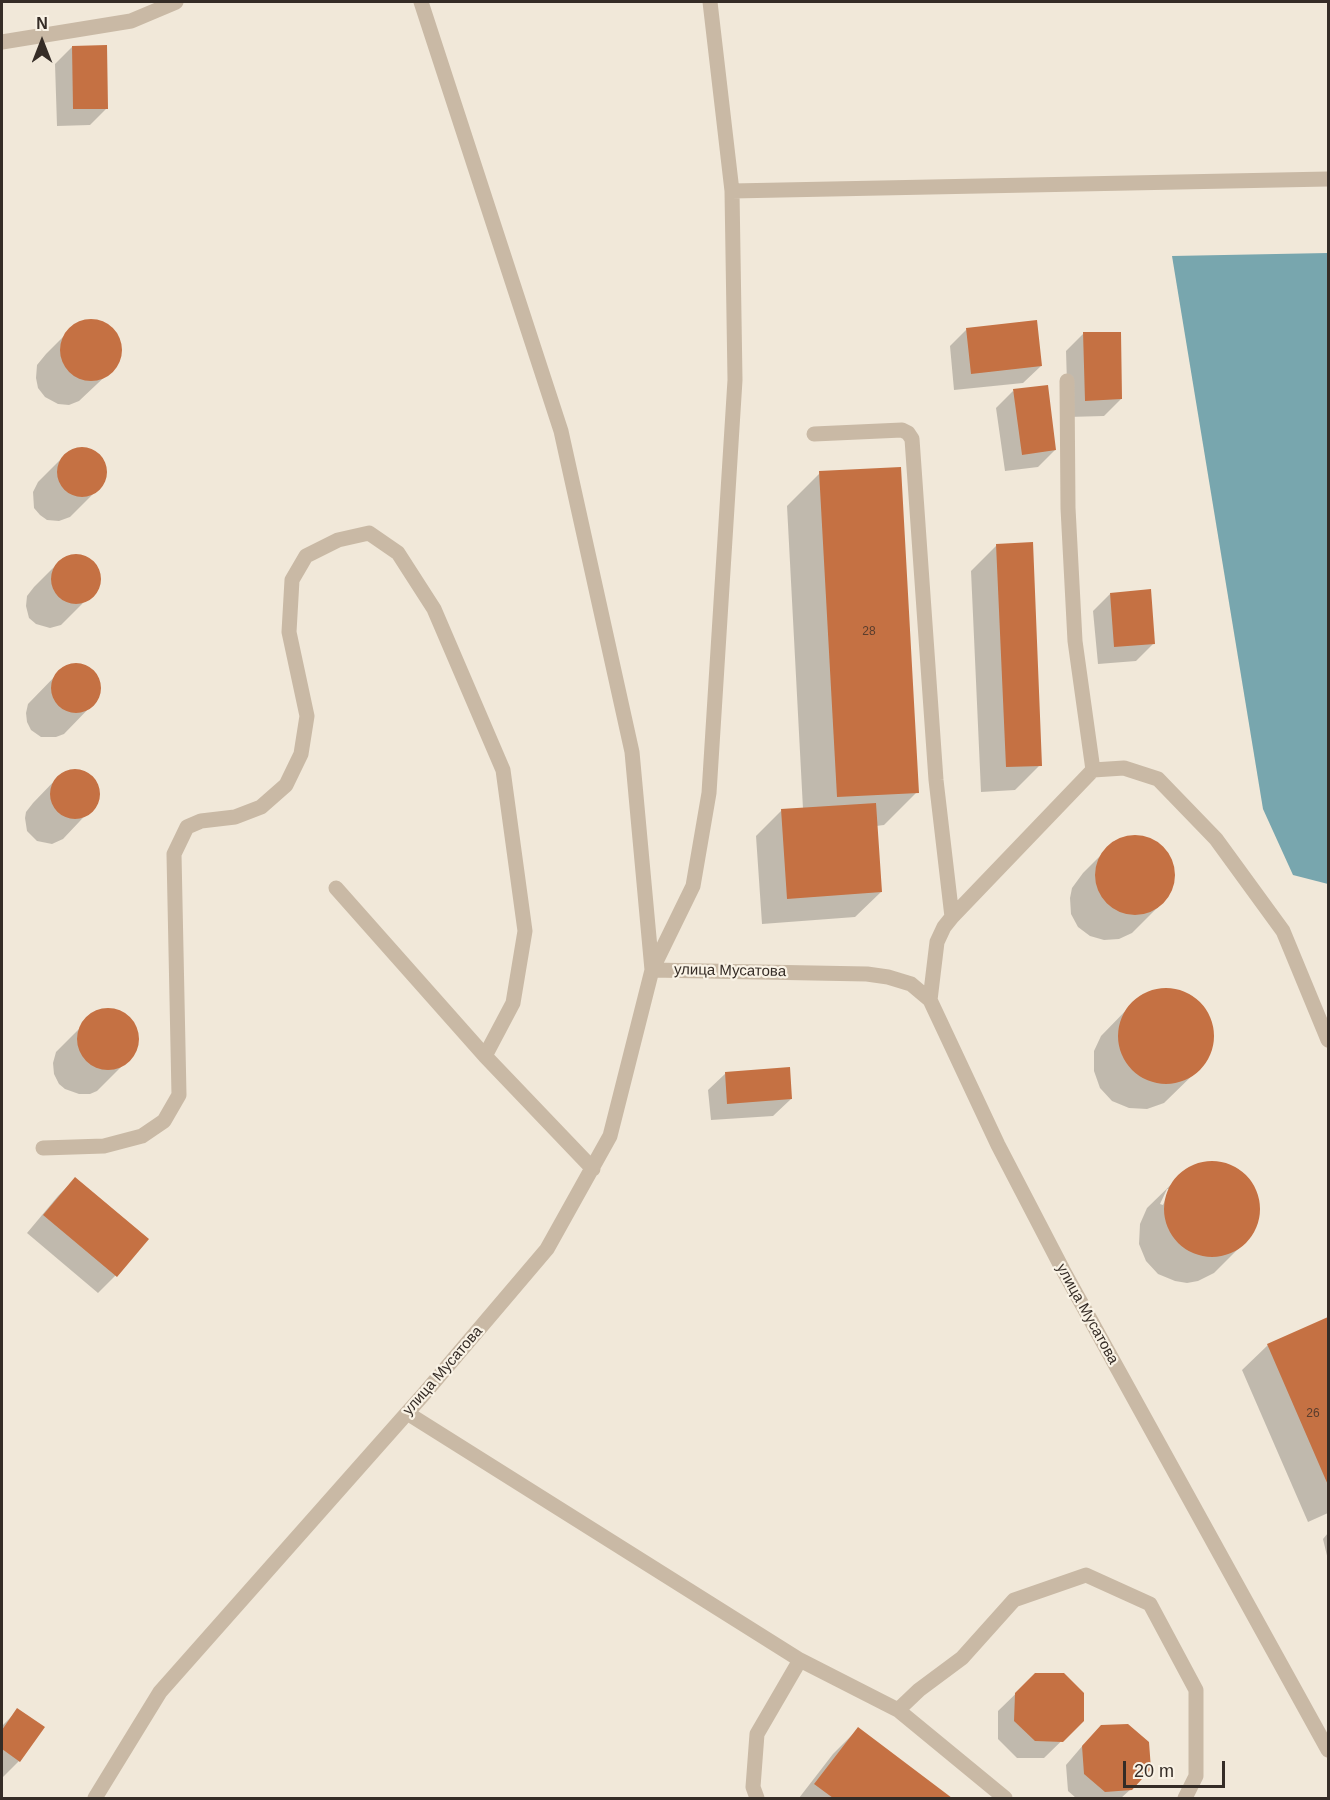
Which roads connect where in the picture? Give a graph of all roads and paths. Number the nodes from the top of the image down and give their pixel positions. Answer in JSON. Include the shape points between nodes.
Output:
{"nodes":[{"id":1,"x":176,"y":2,"type":"edge"},
{"id":2,"x":422,"y":2,"type":"edge"},
{"id":3,"x":710,"y":2,"type":"edge"},
{"id":4,"x":2,"y":42,"type":"edge"},
{"id":5,"x":1329,"y":179,"type":"edge"},
{"id":6,"x":732,"y":191,"type":"junction"},
{"id":7,"x":1067,"y":381,"type":"dead end"},
{"id":8,"x":814,"y":434,"type":"dead end"},
{"id":9,"x":1093,"y":770,"type":"junction"},
{"id":10,"x":336,"y":888,"type":"dead end"},
{"id":11,"x":952,"y":917,"type":"junction"},
{"id":12,"x":652,"y":970,"type":"junction"},
{"id":13,"x":930,"y":1000,"type":"junction"},
{"id":14,"x":1329,"y":1040,"type":"edge"},
{"id":15,"x":485,"y":1056,"type":"junction"},
{"id":16,"x":43,"y":1148,"type":"dead end"},
{"id":17,"x":593,"y":1169,"type":"junction"},
{"id":18,"x":407,"y":1413,"type":"junction"},
{"id":19,"x":800,"y":1660,"type":"junction"},
{"id":20,"x":898,"y":1710,"type":"junction"},
{"id":21,"x":1329,"y":1750,"type":"edge"},
{"id":22,"x":95,"y":1798,"type":"edge"},
{"id":23,"x":757,"y":1798,"type":"edge"},
{"id":24,"x":1005,"y":1798,"type":"edge"},
{"id":25,"x":1185,"y":1798,"type":"edge"}],
"edges":[{"from":1,"to":4,"type":"lane","via":[[131,21]]},
{"from":2,"to":12,"type":"lane","via":[[561,431],[632,752]]},
{"from":3,"to":6,"type":"lane"},
{"from":5,"to":6,"type":"lane"},
{"from":6,"to":12,"type":"lane","via":[[735,380],[709,794],[693,886]]},
{"from":7,"to":9,"type":"lane","via":[[1075,641]]},
{"from":8,"to":11,"type":"lane","via":[[902,430],[912,439],[936,780]]},
{"from":9,"to":11,"type":"lane"},
{"from":9,"to":14,"type":"lane","via":[[1124,768],[1158,779],[1216,839],[1283,931]]},
{"from":10,"to":15,"type":"lane"},
{"from":11,"to":13,"type":"lane","via":[[937,942]]},
{"from":12,"to":13,"type":"lane","name":"улица Мусатова","via":[[867,974],[911,984]]},
{"from":12,"to":17,"type":"lane","name":"улица Мусатова","via":[[610,1136]]},
{"from":13,"to":21,"type":"lane","name":"улица Мусатова","via":[[998,1145],[1063,1270]]},
{"from":15,"to":16,"type":"lane","via":[[513,1003],[525,931],[503,770],[434,609],[398,553],[369,533],[338,540],[306,556],[292,580],[289,632],[307,716],[301,754],[286,785],[261,807],[235,817],[187,826],[174,854],[179,1095],[164,1121],[142,1136],[104,1146]]},
{"from":15,"to":17,"type":"lane"},
{"from":17,"to":18,"type":"lane","name":"улица Мусатова","via":[[547,1249]]},
{"from":18,"to":19,"type":"lane"},
{"from":18,"to":22,"type":"lane","name":"улица Мусатова","via":[[160,1692]]},
{"from":19,"to":20,"type":"lane"},
{"from":19,"to":23,"type":"lane","via":[[757,1734],[753,1787]]},
{"from":20,"to":24,"type":"lane"},
{"from":20,"to":25,"type":"lane","via":[[962,1658],[1014,1600],[1086,1575],[1150,1604],[1196,1690],[1196,1776]]}]}
